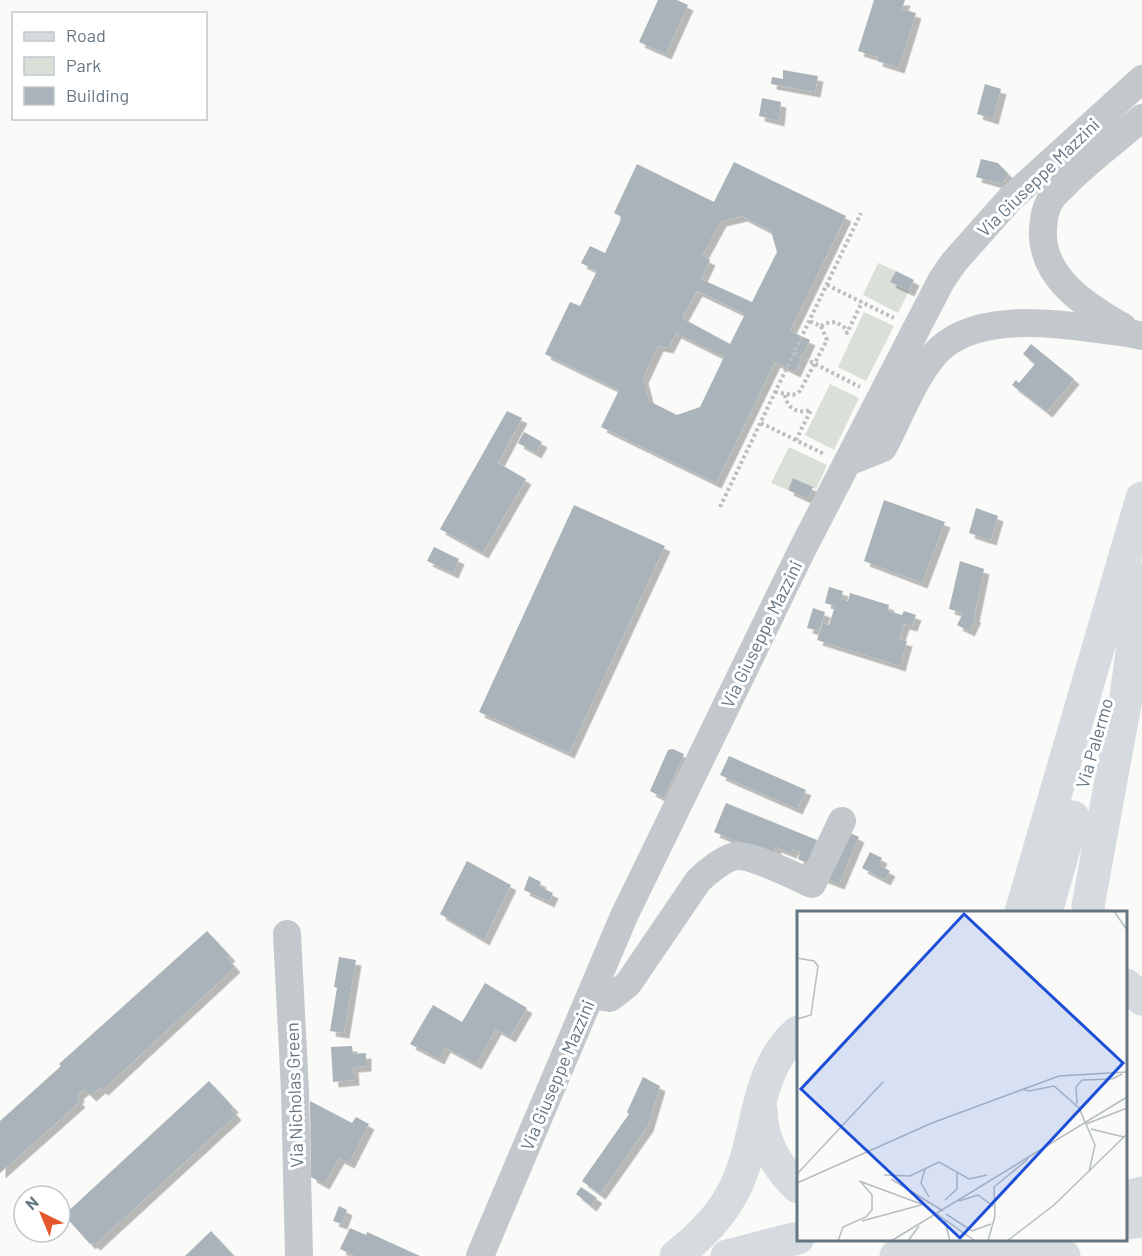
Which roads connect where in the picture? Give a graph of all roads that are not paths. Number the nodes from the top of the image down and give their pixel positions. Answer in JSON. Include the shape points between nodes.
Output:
{"nodes":[{"id":1,"x":1142,"y":79,"type":"edge"},
{"id":2,"x":1142,"y":118,"type":"edge"},
{"id":3,"x":1138,"y":335,"type":"edge"},
{"id":4,"x":846,"y":464,"type":"junction"},
{"id":5,"x":1142,"y":498,"type":"edge"},
{"id":6,"x":1142,"y":573,"type":"edge"},
{"id":7,"x":1142,"y":578,"type":"edge"},
{"id":8,"x":842,"y":821,"type":"dead end"},
{"id":9,"x":1022,"y":911,"type":"edge"},
{"id":10,"x":1046,"y":911,"type":"edge"},
{"id":11,"x":1089,"y":911,"type":"edge"},
{"id":12,"x":287,"y":934,"type":"dead end"},
{"id":13,"x":1127,"y":987,"type":"edge"},
{"id":14,"x":591,"y":995,"type":"junction"},
{"id":15,"x":1142,"y":999,"type":"edge"},
{"id":16,"x":1127,"y":1007,"type":"edge"},
{"id":17,"x":1142,"y":1009,"type":"edge"},
{"id":18,"x":797,"y":1033,"type":"edge"},
{"id":19,"x":762,"y":1095,"type":"junction"},
{"id":20,"x":797,"y":1186,"type":"edge"},
{"id":21,"x":1142,"y":1193,"type":"edge"},
{"id":22,"x":1127,"y":1197,"type":"edge"},
{"id":23,"x":1142,"y":1210,"type":"edge"},
{"id":24,"x":1127,"y":1211,"type":"edge"},
{"id":25,"x":1142,"y":1221,"type":"edge"},
{"id":26,"x":1127,"y":1223,"type":"edge"},
{"id":27,"x":797,"y":1238,"type":"edge"},
{"id":28,"x":954,"y":1241,"type":"edge"},
{"id":29,"x":980,"y":1241,"type":"edge"},
{"id":30,"x":1001,"y":1241,"type":"edge"},
{"id":31,"x":917,"y":1251,"type":"edge"},
{"id":32,"x":299,"y":1256,"type":"edge"},
{"id":33,"x":480,"y":1256,"type":"edge"},
{"id":34,"x":676,"y":1256,"type":"edge"},
{"id":35,"x":727,"y":1256,"type":"edge"},
{"id":36,"x":951,"y":1256,"type":"edge"},
{"id":37,"x":1064,"y":1256,"type":"edge"}],
"edges":[{"from":1,"to":4,"type":"street","name":"Via Giuseppe Mazzini","via":[[1010,199],[954,262]]},
{"from":2,"to":3,"type":"street","via":[[1051,198],[1044,214],[1043,236],[1049,263],[1064,284],[1090,308]]},
{"from":3,"to":4,"type":"street","via":[[1030,323],[961,335],[946,343],[925,367],[883,448]]},
{"from":4,"to":14,"type":"street","name":"Via Giuseppe Mazzini","via":[[624,916]]},
{"from":5,"to":9,"type":"main road"},
{"from":6,"to":10,"type":"main road","name":"Via Palermo"},
{"from":7,"to":11,"type":"main road","via":[[1125,704]]},
{"from":8,"to":14,"type":"street","via":[[812,884],[762,862],[737,856],[713,867],[698,881],[628,984],[610,998]]},
{"from":12,"to":32,"type":"street","name":"Via Nicholas Green"},
{"from":13,"to":15,"type":"main road"},
{"from":14,"to":33,"type":"street","name":"Via Giuseppe Mazzini"},
{"from":16,"to":17,"type":"main road"},
{"from":18,"to":19,"type":"main road","via":[[772,1063]]},
{"from":19,"to":20,"type":"main road","via":[[761,1119],[767,1142],[780,1168]]},
{"from":19,"to":34,"type":"main road","via":[[750,1146],[730,1198],[713,1221]]},
{"from":21,"to":22,"type":"main road"},
{"from":23,"to":24,"type":"main road"},
{"from":25,"to":26,"type":"main road"},
{"from":27,"to":35,"type":"main road"},
{"from":28,"to":36,"type":"main road"},
{"from":29,"to":31,"type":"main road"},
{"from":30,"to":37,"type":"main road"}]}
